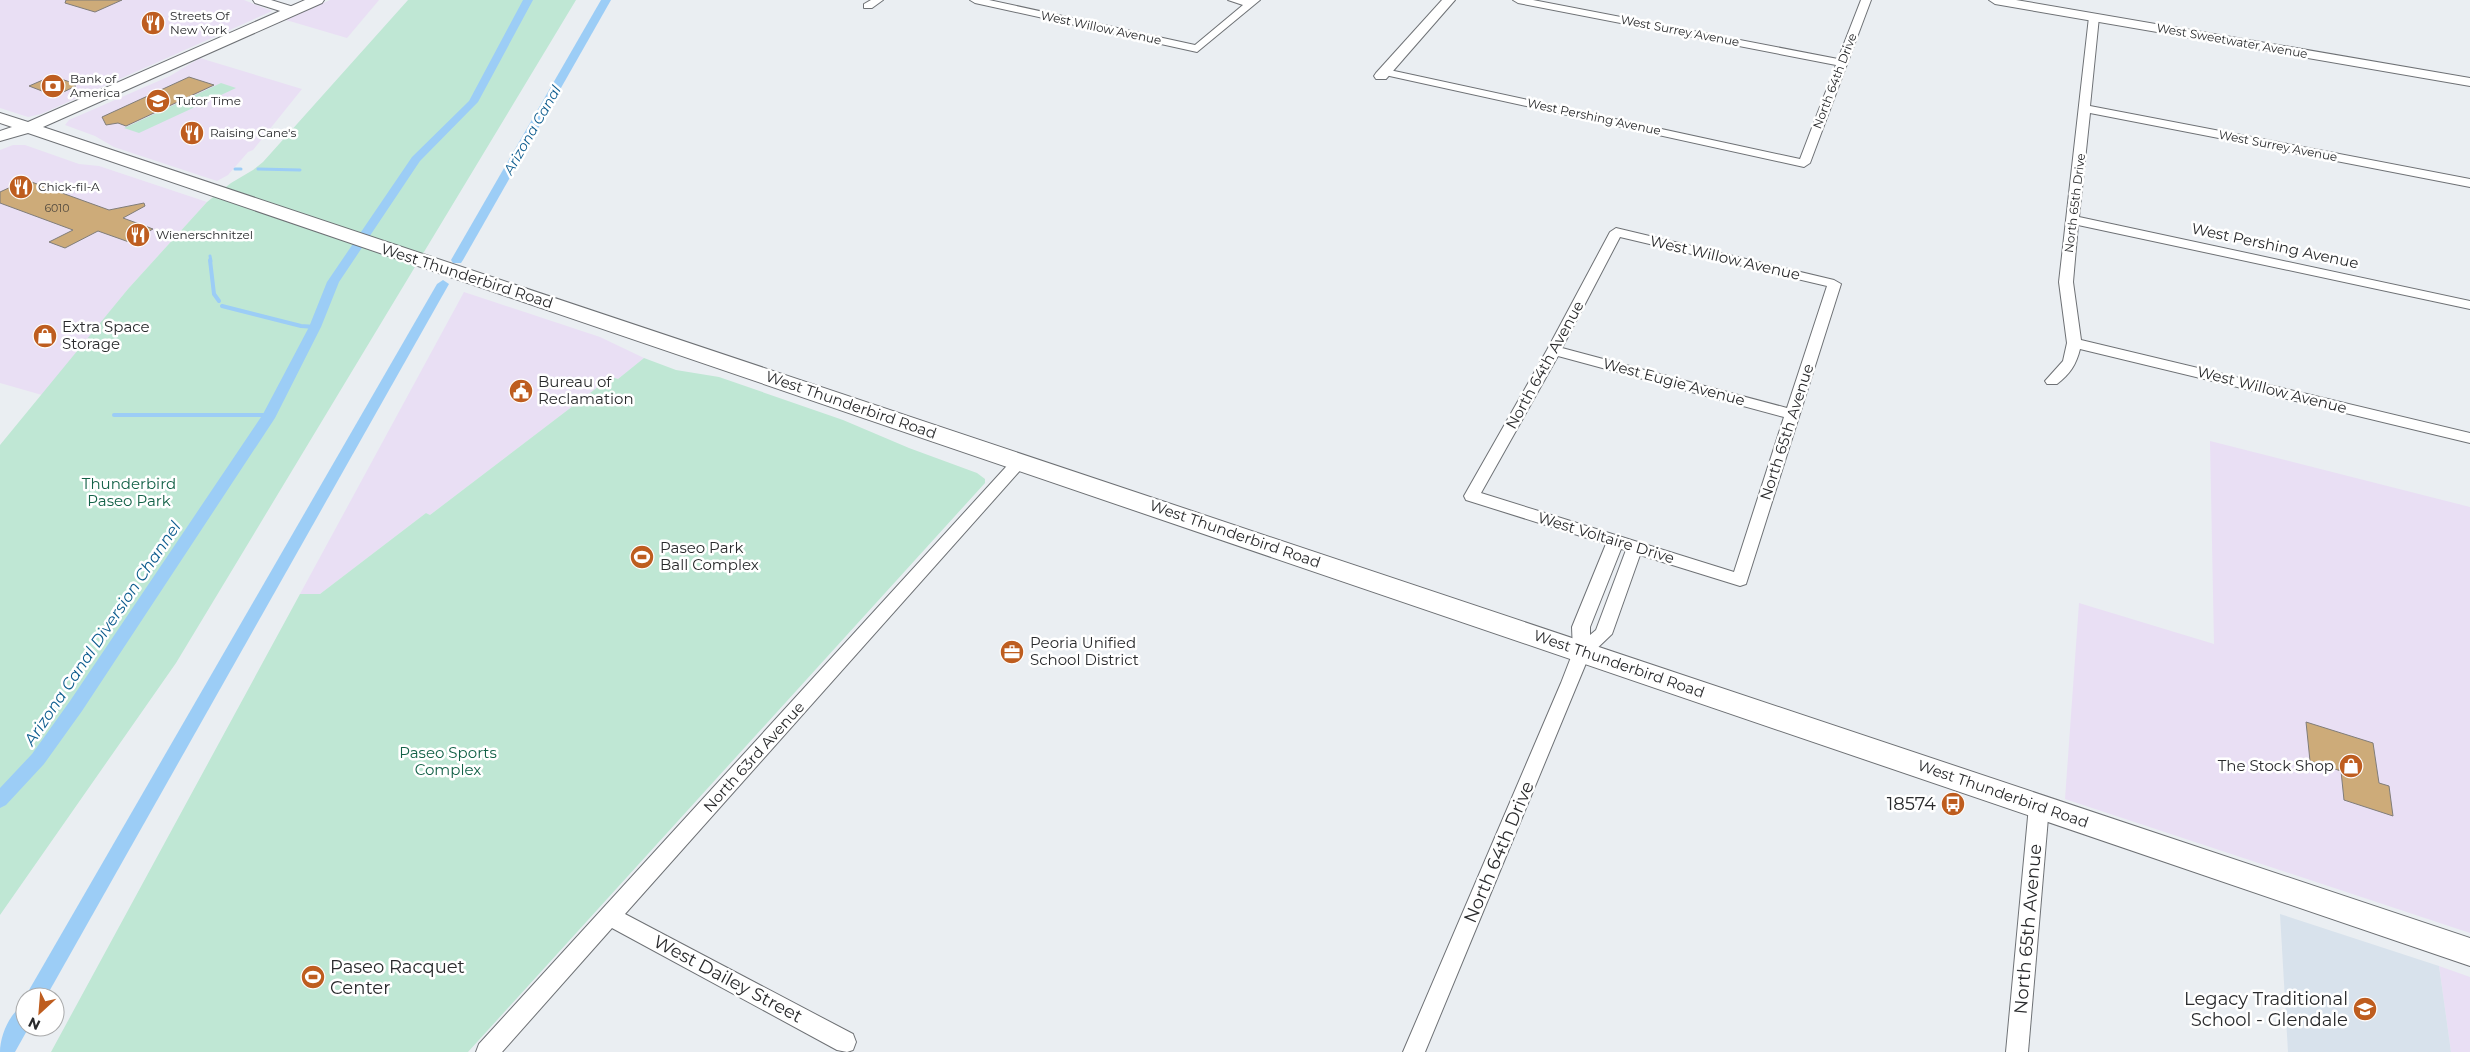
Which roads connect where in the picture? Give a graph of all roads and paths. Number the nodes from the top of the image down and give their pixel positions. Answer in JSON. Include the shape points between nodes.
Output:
{"nodes":[{"id":1,"x":259,"y":0,"type":"edge"},
{"id":2,"x":317,"y":0,"type":"edge"},
{"id":3,"x":878,"y":0,"type":"edge"},
{"id":4,"x":975,"y":0,"type":"edge"},
{"id":5,"x":1233,"y":0,"type":"edge"},
{"id":6,"x":1449,"y":0,"type":"edge"},
{"id":7,"x":1518,"y":0,"type":"edge"},
{"id":8,"x":1866,"y":0,"type":"edge"},
{"id":9,"x":1994,"y":0,"type":"edge"},
{"id":10,"x":1253,"y":2,"type":"edge"},
{"id":11,"x":868,"y":6,"type":"dead end"},
{"id":12,"x":293,"y":11,"type":"junction"},
{"id":13,"x":2094,"y":17,"type":"junction"},
{"id":14,"x":1842,"y":63,"type":"junction"},
{"id":15,"x":1383,"y":74,"type":"joint"},
{"id":16,"x":2470,"y":82,"type":"edge"},
{"id":17,"x":2086,"y":109,"type":"junction"},
{"id":18,"x":0,"y":118,"type":"edge"},
{"id":19,"x":28,"y":128,"type":"junction"},
{"id":20,"x":0,"y":136,"type":"edge"},
{"id":21,"x":0,"y":144,"type":"edge"},
{"id":22,"x":1804,"y":163,"type":"joint"},
{"id":23,"x":2470,"y":183,"type":"edge"},
{"id":24,"x":2074,"y":220,"type":"junction"},
{"id":25,"x":1616,"y":232,"type":"joint"},
{"id":26,"x":1834,"y":284,"type":"joint"},
{"id":27,"x":2470,"y":305,"type":"edge"},
{"id":28,"x":2074,"y":342,"type":"junction"},
{"id":29,"x":1554,"y":350,"type":"junction"},
{"id":30,"x":2052,"y":381,"type":"dead end"},
{"id":31,"x":1793,"y":414,"type":"junction"},
{"id":32,"x":2470,"y":438,"type":"edge"},
{"id":33,"x":1020,"y":462,"type":"junction"},
{"id":34,"x":1472,"y":496,"type":"joint"},
{"id":35,"x":1616,"y":541,"type":"junction"},
{"id":36,"x":1635,"y":546,"type":"junction"},
{"id":37,"x":1740,"y":580,"type":"joint"},
{"id":38,"x":1599,"y":584,"type":"junction"},
{"id":39,"x":1619,"y":590,"type":"junction"},
{"id":40,"x":1582,"y":652,"type":"junction"},
{"id":41,"x":2039,"y":806,"type":"junction"},
{"id":42,"x":611,"y":916,"type":"junction"},
{"id":43,"x":2470,"y":952,"type":"edge"},
{"id":44,"x":845,"y":1042,"type":"dead end"},
{"id":45,"x":487,"y":1052,"type":"edge"},
{"id":46,"x":1414,"y":1052,"type":"edge"},
{"id":47,"x":2017,"y":1052,"type":"edge"}],
"edges":[{"from":1,"to":12,"type":"street"},
{"from":2,"to":12,"type":"main road"},
{"from":3,"to":11,"type":"street"},
{"from":4,"to":10,"type":"street","name":"West Willow Avenue","via":[[1197,49]]},
{"from":5,"to":10,"type":"street"},
{"from":6,"to":15,"type":"street"},
{"from":7,"to":14,"type":"street","name":"West Surrey Avenue"},
{"from":8,"to":14,"type":"street","name":"North 64th Drive"},
{"from":9,"to":13,"type":"street","name":"West Sweetwater Avenue"},
{"from":12,"to":19,"type":"main road"},
{"from":13,"to":16,"type":"street","name":"West Sweetwater Avenue"},
{"from":13,"to":17,"type":"street","name":"North 65th Drive"},
{"from":14,"to":22,"type":"street","name":"North 64th Drive"},
{"from":15,"to":22,"type":"street","name":"West Pershing Avenue"},
{"from":17,"to":23,"type":"street","name":"West Surrey Avenue"},
{"from":17,"to":24,"type":"street","name":"North 65th Drive"},
{"from":18,"to":19,"type":"main road","name":"West Thunderbird Road"},
{"from":19,"to":20,"type":"main road"},
{"from":19,"to":21,"type":"main road"},
{"from":19,"to":33,"type":"main road","name":"West Thunderbird Road"},
{"from":24,"to":27,"type":"street","name":"West Pershing Avenue"},
{"from":24,"to":28,"type":"street","name":"North 65th Drive","via":[[2066,282]]},
{"from":25,"to":26,"type":"street","name":"West Willow Avenue"},
{"from":25,"to":29,"type":"street","name":"North 64th Avenue"},
{"from":26,"to":31,"type":"street","name":"North 65th Avenue"},
{"from":28,"to":30,"type":"street","name":"North 65th Drive","via":[[2070,361]]},
{"from":28,"to":32,"type":"street","name":"West Willow Avenue"},
{"from":29,"to":31,"type":"street","name":"West Eugie Avenue"},
{"from":29,"to":34,"type":"street","name":"North 64th Avenue"},
{"from":31,"to":37,"type":"street","name":"North 65th Avenue"},
{"from":33,"to":40,"type":"main road","name":"West Thunderbird Road"},
{"from":33,"to":42,"type":"street","name":"North 63rd Avenue"},
{"from":34,"to":35,"type":"street","name":"West Voltaire Drive"},
{"from":35,"to":36,"type":"street","name":"West Voltaire Drive"},
{"from":35,"to":38,"type":"street","name":"North 64th Drive"},
{"from":36,"to":37,"type":"street","name":"West Voltaire Drive"},
{"from":36,"to":39,"type":"street","name":"North 64th Drive"},
{"from":38,"to":39,"type":"street"},
{"from":38,"to":40,"type":"street","name":"North 64th Drive","via":[[1581,627]]},
{"from":39,"to":40,"type":"street","name":"North 64th Drive","via":[[1603,634]]},
{"from":40,"to":41,"type":"main road","name":"West Thunderbird Road"},
{"from":40,"to":46,"type":"street","name":"North 64th Drive"},
{"from":41,"to":43,"type":"main road","name":"West Thunderbird Road"},
{"from":41,"to":47,"type":"street","name":"North 65th Avenue"},
{"from":42,"to":44,"type":"street","name":"West Dailey Street"},
{"from":42,"to":45,"type":"street","name":"North 63rd Avenue"}]}
